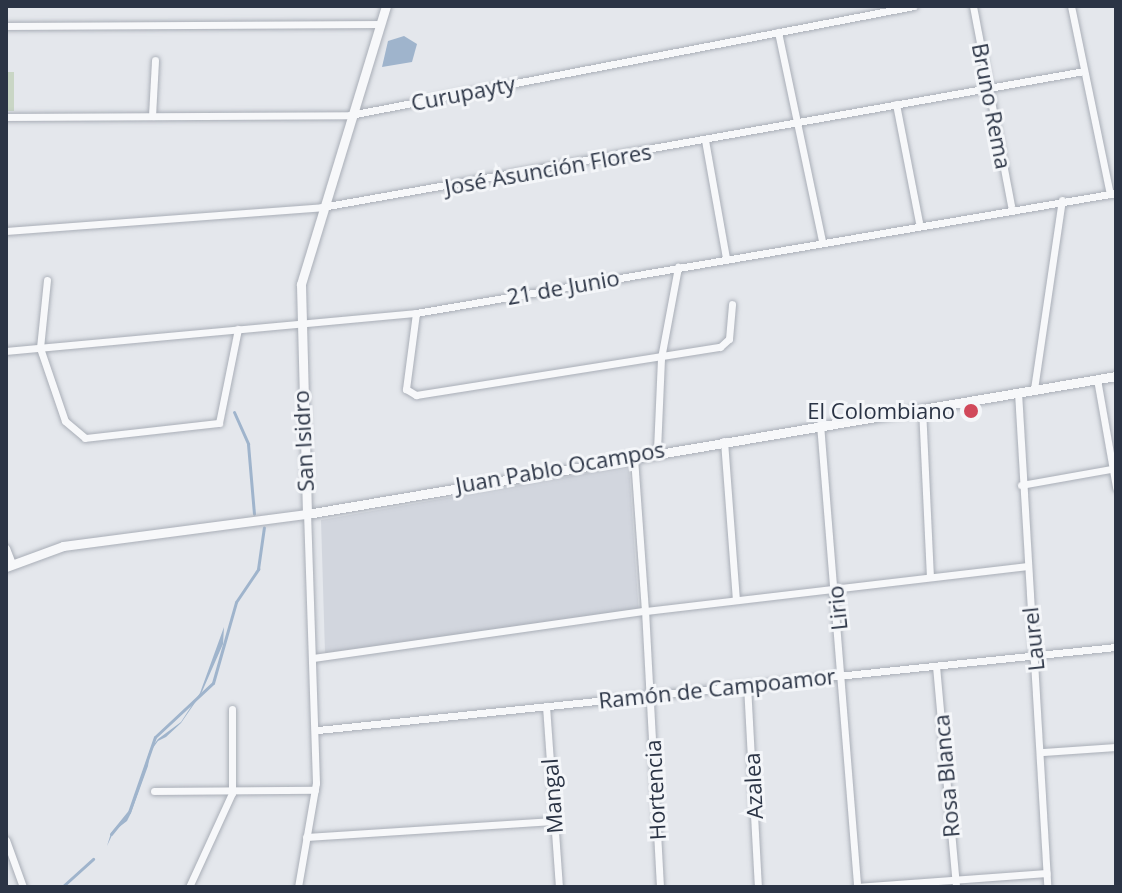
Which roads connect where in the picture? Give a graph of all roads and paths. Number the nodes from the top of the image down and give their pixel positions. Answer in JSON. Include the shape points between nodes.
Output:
{"nodes":[{"id":1,"x":386,"y":6,"type":"edge"},
{"id":2,"x":914,"y":6,"type":"edge"},
{"id":3,"x":973,"y":6,"type":"edge"},
{"id":4,"x":1071,"y":6,"type":"edge"},
{"id":5,"x":380,"y":24,"type":"junction"},
{"id":6,"x":6,"y":26,"type":"edge"},
{"id":7,"x":778,"y":32,"type":"junction"},
{"id":8,"x":155,"y":60,"type":"dead end"},
{"id":9,"x":1084,"y":71,"type":"junction"},
{"id":10,"x":988,"y":85,"type":"junction"},
{"id":11,"x":896,"y":104,"type":"junction"},
{"id":12,"x":350,"y":115,"type":"junction"},
{"id":13,"x":152,"y":116,"type":"junction"},
{"id":14,"x":6,"y":117,"type":"edge"},
{"id":15,"x":799,"y":121,"type":"junction"},
{"id":16,"x":705,"y":140,"type":"junction"},
{"id":17,"x":1113,"y":193,"type":"edge"},
{"id":18,"x":1062,"y":200,"type":"junction"},
{"id":19,"x":1011,"y":205,"type":"junction"},
{"id":20,"x":322,"y":207,"type":"junction"},
{"id":21,"x":919,"y":222,"type":"junction"},
{"id":22,"x":6,"y":231,"type":"edge"},
{"id":23,"x":822,"y":240,"type":"junction"},
{"id":24,"x":726,"y":258,"type":"junction"},
{"id":25,"x":678,"y":267,"type":"junction"},
{"id":26,"x":47,"y":280,"type":"dead end"},
{"id":27,"x":732,"y":304,"type":"dead end"},
{"id":28,"x":416,"y":313,"type":"junction"},
{"id":29,"x":298,"y":323,"type":"junction"},
{"id":30,"x":238,"y":329,"type":"junction"},
{"id":31,"x":40,"y":348,"type":"junction"},
{"id":32,"x":6,"y":351,"type":"edge"},
{"id":33,"x":661,"y":358,"type":"junction"},
{"id":34,"x":1116,"y":376,"type":"edge"},
{"id":35,"x":1097,"y":379,"type":"junction"},
{"id":36,"x":1034,"y":389,"type":"junction"},
{"id":37,"x":1018,"y":392,"type":"junction"},
{"id":38,"x":922,"y":408,"type":"junction"},
{"id":39,"x":820,"y":424,"type":"junction"},
{"id":40,"x":724,"y":440,"type":"junction"},
{"id":41,"x":657,"y":450,"type":"junction"},
{"id":42,"x":634,"y":454,"type":"junction"},
{"id":43,"x":1115,"y":468,"type":"edge"},
{"id":44,"x":1021,"y":485,"type":"junction"},
{"id":45,"x":1116,"y":487,"type":"edge"},
{"id":46,"x":307,"y":514,"type":"junction"},
{"id":47,"x":6,"y":548,"type":"edge"},
{"id":48,"x":9,"y":566,"type":"edge"},
{"id":49,"x":1026,"y":566,"type":"junction"},
{"id":50,"x":930,"y":577,"type":"junction"},
{"id":51,"x":834,"y":588,"type":"junction"},
{"id":52,"x":736,"y":599,"type":"junction"},
{"id":53,"x":645,"y":611,"type":"junction"},
{"id":54,"x":1116,"y":647,"type":"edge"},
{"id":55,"x":1035,"y":654,"type":"junction"},
{"id":56,"x":313,"y":658,"type":"junction"},
{"id":57,"x":936,"y":666,"type":"junction"},
{"id":58,"x":845,"y":676,"type":"junction"},
{"id":59,"x":747,"y":685,"type":"junction"},
{"id":60,"x":651,"y":693,"type":"junction"},
{"id":61,"x":546,"y":706,"type":"junction"},
{"id":62,"x":232,"y":709,"type":"dead end"},
{"id":63,"x":318,"y":730,"type":"junction"},
{"id":64,"x":1116,"y":747,"type":"edge"},
{"id":65,"x":1043,"y":752,"type":"junction"},
{"id":66,"x":315,"y":790,"type":"junction"},
{"id":67,"x":154,"y":791,"type":"dead end"},
{"id":68,"x":232,"y":793,"type":"junction"},
{"id":69,"x":553,"y":821,"type":"junction"},
{"id":70,"x":306,"y":837,"type":"junction"},
{"id":71,"x":6,"y":840,"type":"edge"},
{"id":72,"x":1046,"y":873,"type":"junction"},
{"id":73,"x":956,"y":883,"type":"edge"},
{"id":74,"x":23,"y":887,"type":"edge"},
{"id":75,"x":189,"y":887,"type":"edge"},
{"id":76,"x":298,"y":887,"type":"edge"},
{"id":77,"x":559,"y":887,"type":"edge"},
{"id":78,"x":660,"y":887,"type":"edge"},
{"id":79,"x":758,"y":887,"type":"edge"},
{"id":80,"x":857,"y":887,"type":"edge"},
{"id":81,"x":1047,"y":887,"type":"edge"}],
"edges":[{"from":1,"to":5,"type":"street","name":"San Isidro"},
{"from":2,"to":7,"type":"street","name":"Curupayty"},
{"from":3,"to":10,"type":"street","name":"Bruno Rema"},
{"from":4,"to":9,"type":"street"},
{"from":5,"to":6,"type":"street"},
{"from":5,"to":12,"type":"street","name":"San Isidro"},
{"from":7,"to":12,"type":"street","name":"Curupayty"},
{"from":7,"to":15,"type":"street"},
{"from":8,"to":13,"type":"street"},
{"from":9,"to":10,"type":"street","name":"José Asunción Flores"},
{"from":9,"to":17,"type":"street"},
{"from":10,"to":11,"type":"street","name":"José Asunción Flores"},
{"from":10,"to":19,"type":"street","name":"Bruno Rema"},
{"from":11,"to":15,"type":"street","name":"José Asunción Flores"},
{"from":11,"to":21,"type":"street"},
{"from":12,"to":13,"type":"street","name":"Curupayty"},
{"from":12,"to":20,"type":"street","name":"San Isidro"},
{"from":13,"to":14,"type":"street","name":"Curupayty"},
{"from":15,"to":16,"type":"street","name":"José Asunción Flores"},
{"from":15,"to":23,"type":"street"},
{"from":16,"to":20,"type":"street","name":"José Asunción Flores"},
{"from":16,"to":24,"type":"street"},
{"from":17,"to":18,"type":"street","name":"21 de Junio"},
{"from":18,"to":19,"type":"street","name":"21 de Junio"},
{"from":18,"to":36,"type":"street"},
{"from":19,"to":21,"type":"street","name":"21 de Junio"},
{"from":20,"to":22,"type":"street","name":"José Asunción Flores"},
{"from":20,"to":29,"type":"street","name":"San Isidro"},
{"from":21,"to":23,"type":"street","name":"21 de Junio"},
{"from":23,"to":24,"type":"street","name":"21 de Junio"},
{"from":24,"to":25,"type":"street","name":"21 de Junio"},
{"from":25,"to":28,"type":"street","name":"21 de Junio"},
{"from":25,"to":33,"type":"street"},
{"from":26,"to":31,"type":"street"},
{"from":27,"to":33,"type":"street","via":[[726,344]]},
{"from":28,"to":29,"type":"street","name":"21 de Junio"},
{"from":28,"to":33,"type":"street","via":[[406,389],[416,395]]},
{"from":29,"to":30,"type":"street","name":"21 de Junio"},
{"from":29,"to":46,"type":"street","name":"San Isidro"},
{"from":30,"to":31,"type":"street","name":"21 de Junio"},
{"from":30,"to":31,"type":"street","via":[[225,417],[200,429],[85,438],[73,433]]},
{"from":31,"to":32,"type":"street","name":"21 de Junio"},
{"from":33,"to":41,"type":"street"},
{"from":34,"to":35,"type":"street","name":"Juan Pablo Ocampos"},
{"from":35,"to":36,"type":"street","name":"Juan Pablo Ocampos"},
{"from":35,"to":43,"type":"street"},
{"from":36,"to":37,"type":"street","name":"Juan Pablo Ocampos"},
{"from":37,"to":38,"type":"street","name":"Juan Pablo Ocampos"},
{"from":37,"to":44,"type":"street","name":"Laurel"},
{"from":38,"to":39,"type":"street","name":"Juan Pablo Ocampos"},
{"from":38,"to":50,"type":"street"},
{"from":39,"to":40,"type":"street","name":"Juan Pablo Ocampos"},
{"from":39,"to":51,"type":"street","name":"Lirio"},
{"from":40,"to":41,"type":"street","name":"Juan Pablo Ocampos"},
{"from":40,"to":52,"type":"street"},
{"from":41,"to":42,"type":"street","name":"Juan Pablo Ocampos"},
{"from":42,"to":46,"type":"street","name":"Juan Pablo Ocampos"},
{"from":42,"to":53,"type":"street","name":"Hortencia"},
{"from":43,"to":44,"type":"street"},
{"from":43,"to":45,"type":"street"},
{"from":44,"to":49,"type":"street","name":"Laurel"},
{"from":46,"to":48,"type":"street","name":"Juan Pablo Ocampos","via":[[63,546]]},
{"from":46,"to":56,"type":"street","name":"San Isidro"},
{"from":47,"to":48,"type":"street"},
{"from":49,"to":50,"type":"street"},
{"from":49,"to":55,"type":"street","name":"Laurel"},
{"from":50,"to":51,"type":"street"},
{"from":51,"to":52,"type":"street"},
{"from":51,"to":58,"type":"street","name":"Lirio"},
{"from":52,"to":53,"type":"street"},
{"from":53,"to":56,"type":"street"},
{"from":53,"to":60,"type":"street","name":"Hortencia"},
{"from":54,"to":55,"type":"street","name":"Ramón de Campoamor"},
{"from":55,"to":57,"type":"street","name":"Ramón de Campoamor"},
{"from":55,"to":65,"type":"street","name":"Laurel"},
{"from":56,"to":63,"type":"street","name":"San Isidro"},
{"from":57,"to":58,"type":"street","name":"Ramón de Campoamor"},
{"from":57,"to":73,"type":"street","name":"Rosa Blanca"},
{"from":58,"to":59,"type":"street","name":"Ramón de Campoamor"},
{"from":58,"to":80,"type":"street","name":"Lirio"},
{"from":59,"to":60,"type":"street","name":"Ramón de Campoamor"},
{"from":59,"to":79,"type":"street","name":"Azalea"},
{"from":60,"to":61,"type":"street","name":"Ramón de Campoamor"},
{"from":60,"to":78,"type":"street","name":"Hortencia"},
{"from":61,"to":63,"type":"street","name":"Ramón de Campoamor"},
{"from":61,"to":69,"type":"street","name":"Mangal"},
{"from":62,"to":68,"type":"street"},
{"from":63,"to":66,"type":"street","name":"San Isidro"},
{"from":64,"to":65,"type":"street"},
{"from":65,"to":72,"type":"street","name":"Laurel"},
{"from":66,"to":68,"type":"street"},
{"from":66,"to":70,"type":"street","name":"San Isidro"},
{"from":67,"to":68,"type":"street"},
{"from":68,"to":75,"type":"street"},
{"from":69,"to":70,"type":"street"},
{"from":69,"to":77,"type":"street","name":"Mangal"},
{"from":70,"to":76,"type":"street","name":"San Isidro"},
{"from":71,"to":74,"type":"street"},
{"from":72,"to":73,"type":"street"},
{"from":72,"to":81,"type":"street","name":"Laurel"},
{"from":73,"to":80,"type":"street"}]}
